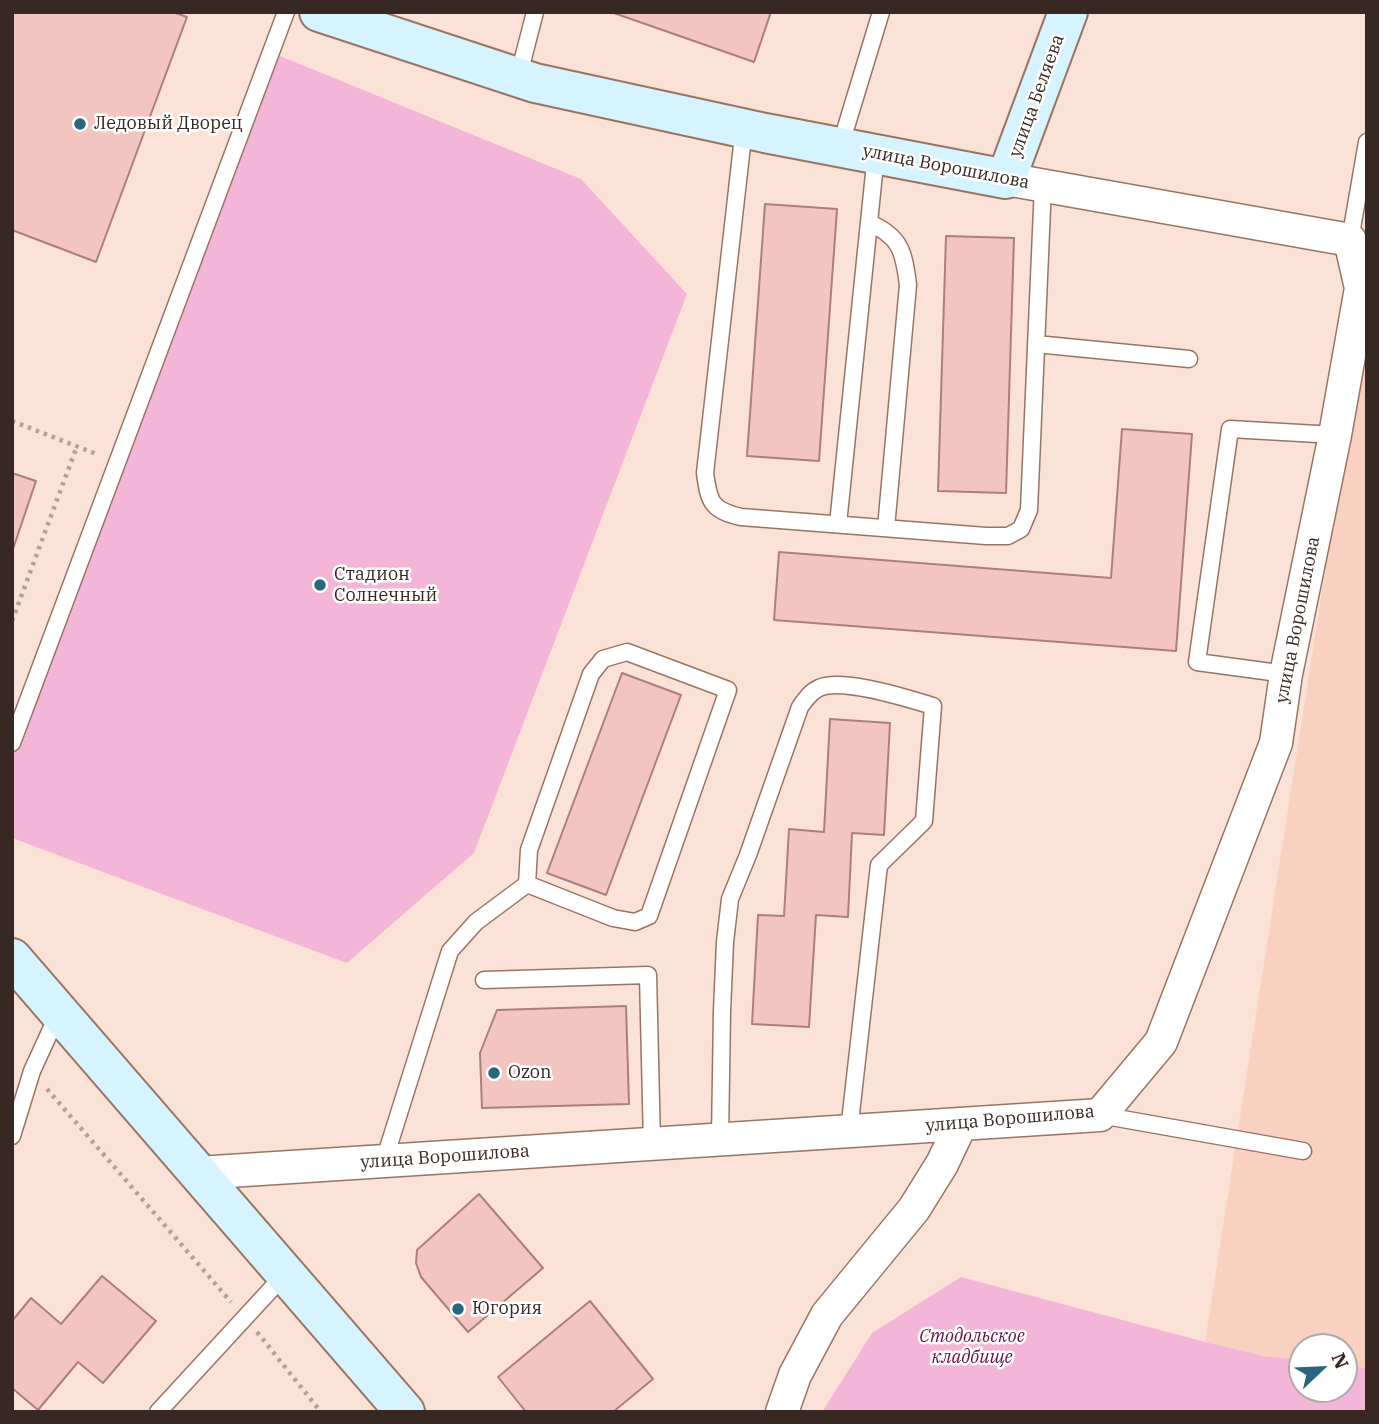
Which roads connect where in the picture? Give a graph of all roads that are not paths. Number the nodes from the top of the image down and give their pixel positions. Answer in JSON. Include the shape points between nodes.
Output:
{"nodes":[{"id":1,"x":286,"y":12,"type":"edge"},
{"id":2,"x":319,"y":12,"type":"edge"},
{"id":3,"x":536,"y":12,"type":"edge"},
{"id":4,"x":881,"y":12,"type":"edge"},
{"id":5,"x":1068,"y":12,"type":"edge"},
{"id":6,"x":518,"y":78,"type":"junction"},
{"id":7,"x":744,"y":128,"type":"junction"},
{"id":8,"x":1367,"y":142,"type":"edge"},
{"id":9,"x":858,"y":150,"type":"junction"},
{"id":10,"x":1025,"y":182,"type":"junction"},
{"id":11,"x":869,"y":223,"type":"junction"},
{"id":12,"x":1358,"y":242,"type":"edge"},
{"id":13,"x":1036,"y":344,"type":"junction"},
{"id":14,"x":1189,"y":359,"type":"dead end"},
{"id":15,"x":1335,"y":435,"type":"junction"},
{"id":16,"x":838,"y":524,"type":"junction"},
{"id":17,"x":886,"y":528,"type":"junction"},
{"id":18,"x":1286,"y":674,"type":"junction"},
{"id":19,"x":12,"y":743,"type":"edge"},
{"id":20,"x":527,"y":884,"type":"junction"},
{"id":21,"x":12,"y":958,"type":"edge"},
{"id":22,"x":484,"y":979,"type":"dead end"},
{"id":23,"x":59,"y":1012,"type":"junction"},
{"id":24,"x":1100,"y":1115,"type":"junction"},
{"id":25,"x":961,"y":1124,"type":"junction"},
{"id":26,"x":849,"y":1131,"type":"junction"},
{"id":27,"x":12,"y":1136,"type":"edge"},
{"id":28,"x":720,"y":1139,"type":"junction"},
{"id":29,"x":652,"y":1144,"type":"junction"},
{"id":30,"x":1303,"y":1152,"type":"dead end"},
{"id":31,"x":384,"y":1161,"type":"junction"},
{"id":32,"x":198,"y":1173,"type":"junction"},
{"id":33,"x":286,"y":1273,"type":"junction"},
{"id":34,"x":394,"y":1404,"type":"edge"},
{"id":35,"x":158,"y":1412,"type":"edge"},
{"id":36,"x":782,"y":1412,"type":"edge"}],
"edges":[{"from":1,"to":19,"type":"lane"},
{"from":2,"to":6,"type":"street","name":"улица Ворошилова"},
{"from":3,"to":6,"type":"lane"},
{"from":4,"to":9,"type":"lane"},
{"from":5,"to":10,"type":"street","name":"улица Беляева"},
{"from":6,"to":7,"type":"street","name":"улица Ворошилова"},
{"from":7,"to":9,"type":"street","name":"улица Ворошилова"},
{"from":7,"to":16,"type":"lane","via":[[705,473],[709,500],[722,513],[741,517]]},
{"from":8,"to":12,"type":"lane"},
{"from":9,"to":10,"type":"street","name":"улица Ворошилова"},
{"from":9,"to":11,"type":"lane"},
{"from":10,"to":12,"type":"street","name":"улица Ворошилова"},
{"from":10,"to":13,"type":"lane"},
{"from":11,"to":16,"type":"lane"},
{"from":11,"to":17,"type":"lane","via":[[897,242],[908,285]]},
{"from":12,"to":15,"type":"street","name":"улица Ворошилова","via":[[1361,288]]},
{"from":13,"to":14,"type":"lane"},
{"from":13,"to":17,"type":"lane","via":[[1029,510],[1021,529],[1008,536],[986,536]]},
{"from":15,"to":18,"type":"street","name":"улица Ворошилова"},
{"from":15,"to":18,"type":"lane","via":[[1230,429],[1197,662]]},
{"from":16,"to":17,"type":"lane"},
{"from":18,"to":24,"type":"street","name":"улица Ворошилова","via":[[1276,743],[1161,1042]]},
{"from":20,"to":20,"type":"lane","via":[[529,850],[591,674],[603,659],[627,652],[728,690],[649,916],[635,922],[613,918]]},
{"from":20,"to":31,"type":"lane","via":[[476,922],[450,951]]},
{"from":21,"to":23,"type":"street"},
{"from":22,"to":29,"type":"lane","via":[[648,975]]},
{"from":23,"to":27,"type":"lane","via":[[32,1071]]},
{"from":23,"to":32,"type":"street"},
{"from":24,"to":25,"type":"street","name":"улица Ворошилова"},
{"from":24,"to":30,"type":"lane"},
{"from":25,"to":26,"type":"street","name":"улица Ворошилова"},
{"from":25,"to":36,"type":"street","via":[[914,1209],[827,1315],[795,1375]]},
{"from":26,"to":28,"type":"street","name":"улица Ворошилова"},
{"from":26,"to":28,"type":"lane","via":[[879,865],[924,821],[933,706],[866,688],[834,685],[821,687],[800,707],[730,899]]},
{"from":28,"to":29,"type":"street","name":"улица Ворошилова"},
{"from":29,"to":31,"type":"street","name":"улица Ворошилова"},
{"from":31,"to":32,"type":"street","name":"улица Ворошилова"},
{"from":32,"to":33,"type":"street"},
{"from":33,"to":34,"type":"street"},
{"from":33,"to":35,"type":"lane"}]}
